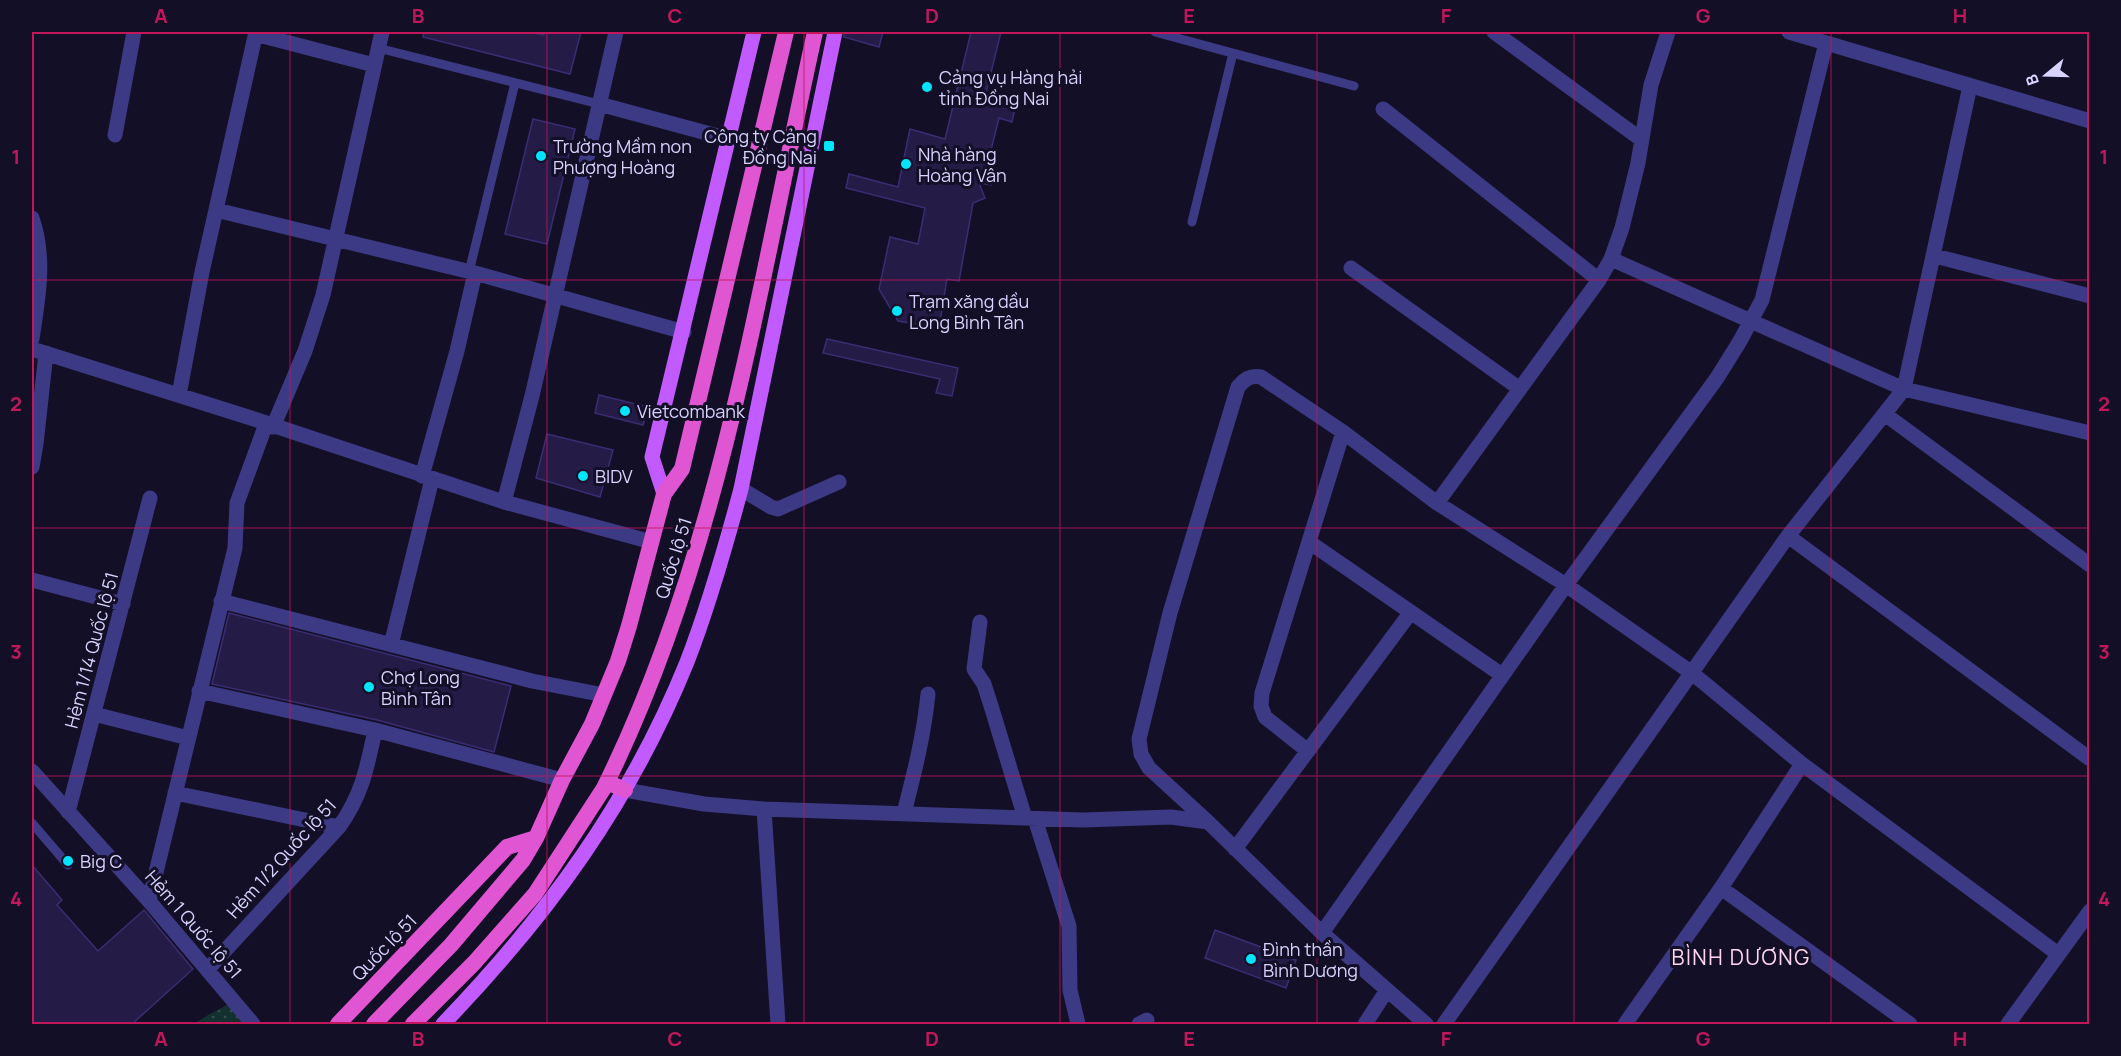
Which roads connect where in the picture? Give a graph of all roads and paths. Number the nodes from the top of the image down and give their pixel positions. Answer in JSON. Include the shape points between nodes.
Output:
{"nodes":[{"id":1,"x":134,"y":32,"type":"edge"},
{"id":2,"x":382,"y":32,"type":"edge"},
{"id":3,"x":616,"y":32,"type":"edge"},
{"id":4,"x":754,"y":32,"type":"edge"},
{"id":5,"x":786,"y":32,"type":"edge"},
{"id":6,"x":815,"y":32,"type":"edge"},
{"id":7,"x":835,"y":32,"type":"edge"},
{"id":8,"x":1155,"y":32,"type":"edge"},
{"id":9,"x":1494,"y":32,"type":"edge"},
{"id":10,"x":1668,"y":32,"type":"edge"},
{"id":11,"x":256,"y":33,"type":"edge"},
{"id":12,"x":1799,"y":33,"type":"edge"},
{"id":13,"x":1826,"y":43,"type":"junction"},
{"id":14,"x":378,"y":48,"type":"junction"},
{"id":15,"x":1233,"y":53,"type":"junction"},
{"id":16,"x":374,"y":65,"type":"junction"},
{"id":17,"x":515,"y":83,"type":"junction"},
{"id":18,"x":1354,"y":86,"type":"dead end"},
{"id":19,"x":1970,"y":86,"type":"junction"},
{"id":20,"x":599,"y":105,"type":"junction"},
{"id":21,"x":1383,"y":109,"type":"dead end"},
{"id":22,"x":2090,"y":121,"type":"edge"},
{"id":23,"x":115,"y":135,"type":"dead end"},
{"id":24,"x":729,"y":139,"type":"junction"},
{"id":25,"x":1642,"y":140,"type":"junction"},
{"id":26,"x":216,"y":210,"type":"junction"},
{"id":27,"x":32,"y":218,"type":"edge"},
{"id":28,"x":1192,"y":222,"type":"dead end"},
{"id":29,"x":336,"y":238,"type":"junction"},
{"id":30,"x":1935,"y":256,"type":"junction"},
{"id":31,"x":1611,"y":259,"type":"junction"},
{"id":32,"x":1351,"y":268,"type":"dead end"},
{"id":33,"x":472,"y":272,"type":"junction"},
{"id":34,"x":1599,"y":280,"type":"junction"},
{"id":35,"x":554,"y":295,"type":"junction"},
{"id":36,"x":2090,"y":296,"type":"edge"},
{"id":37,"x":1751,"y":321,"type":"junction"},
{"id":38,"x":684,"y":332,"type":"junction"},
{"id":39,"x":32,"y":339,"type":"edge"},
{"id":40,"x":39,"y":351,"type":"edge"},
{"id":41,"x":1520,"y":389,"type":"junction"},
{"id":42,"x":1905,"y":389,"type":"junction"},
{"id":43,"x":179,"y":395,"type":"junction"},
{"id":44,"x":1886,"y":415,"type":"junction"},
{"id":45,"x":270,"y":426,"type":"junction"},
{"id":46,"x":1342,"y":432,"type":"junction"},
{"id":47,"x":2090,"y":433,"type":"edge"},
{"id":48,"x":32,"y":467,"type":"edge"},
{"id":49,"x":427,"y":477,"type":"junction"},
{"id":50,"x":839,"y":482,"type":"dead end"},
{"id":51,"x":741,"y":489,"type":"junction"},
{"id":52,"x":664,"y":494,"type":"junction"},
{"id":53,"x":150,"y":498,"type":"dead end"},
{"id":54,"x":504,"y":502,"type":"junction"},
{"id":55,"x":1437,"y":503,"type":"junction"},
{"id":56,"x":1788,"y":536,"type":"junction"},
{"id":57,"x":652,"y":542,"type":"junction"},
{"id":58,"x":1309,"y":542,"type":"junction"},
{"id":59,"x":2090,"y":565,"type":"edge"},
{"id":60,"x":32,"y":580,"type":"edge"},
{"id":61,"x":1566,"y":585,"type":"junction"},
{"id":62,"x":221,"y":601,"type":"junction"},
{"id":63,"x":123,"y":604,"type":"junction"},
{"id":64,"x":1412,"y":612,"type":"junction"},
{"id":65,"x":980,"y":622,"type":"dead end"},
{"id":66,"x":392,"y":645,"type":"junction"},
{"id":67,"x":1692,"y":673,"type":"junction"},
{"id":68,"x":1502,"y":675,"type":"junction"},
{"id":69,"x":199,"y":691,"type":"junction"},
{"id":70,"x":928,"y":694,"type":"dead end"},
{"id":71,"x":604,"y":695,"type":"junction"},
{"id":72,"x":94,"y":714,"type":"junction"},
{"id":73,"x":375,"y":730,"type":"junction"},
{"id":74,"x":188,"y":738,"type":"junction"},
{"id":75,"x":1308,"y":751,"type":"junction"},
{"id":76,"x":2090,"y":759,"type":"edge"},
{"id":77,"x":1802,"y":764,"type":"junction"},
{"id":78,"x":32,"y":771,"type":"edge"},
{"id":79,"x":562,"y":780,"type":"junction"},
{"id":80,"x":607,"y":782,"type":"junction"},
{"id":81,"x":625,"y":790,"type":"junction"},
{"id":82,"x":175,"y":794,"type":"junction"},
{"id":83,"x":764,"y":809,"type":"junction"},
{"id":84,"x":68,"y":812,"type":"junction"},
{"id":85,"x":904,"y":813,"type":"junction"},
{"id":86,"x":1030,"y":818,"type":"junction"},
{"id":87,"x":32,"y":822,"type":"edge"},
{"id":88,"x":1208,"y":822,"type":"junction"},
{"id":89,"x":339,"y":827,"type":"junction"},
{"id":90,"x":536,"y":838,"type":"junction"},
{"id":91,"x":1235,"y":849,"type":"junction"},
{"id":92,"x":68,"y":865,"type":"dead end"},
{"id":93,"x":1721,"y":888,"type":"junction"},
{"id":94,"x":149,"y":901,"type":"junction"},
{"id":95,"x":2090,"y":911,"type":"edge"},
{"id":96,"x":1322,"y":933,"type":"junction"},
{"id":97,"x":2058,"y":954,"type":"junction"},
{"id":98,"x":208,"y":969,"type":"junction"},
{"id":99,"x":1387,"y":990,"type":"junction"},
{"id":100,"x":1634,"y":1022,"type":"edge"},
{"id":101,"x":253,"y":1024,"type":"edge"},
{"id":102,"x":338,"y":1024,"type":"edge"},
{"id":103,"x":374,"y":1024,"type":"edge"},
{"id":104,"x":413,"y":1024,"type":"edge"},
{"id":105,"x":443,"y":1024,"type":"edge"},
{"id":106,"x":778,"y":1024,"type":"edge"},
{"id":107,"x":1077,"y":1024,"type":"edge"},
{"id":108,"x":1365,"y":1024,"type":"edge"},
{"id":109,"x":1426,"y":1024,"type":"edge"},
{"id":110,"x":1444,"y":1024,"type":"edge"},
{"id":111,"x":1910,"y":1024,"type":"edge"},
{"id":112,"x":2008,"y":1024,"type":"edge"}],
"edges":[{"from":1,"to":23,"type":"street"},
{"from":2,"to":14,"type":"street"},
{"from":3,"to":20,"type":"street"},
{"from":4,"to":24,"type":"main road","name":"Quốc lộ 51"},
{"from":5,"to":52,"type":"highway","name":"Quốc lộ 51","via":[[682,469]]},
{"from":6,"to":80,"type":"highway","name":"Quốc lộ 51","via":[[719,473],[674,622]]},
{"from":7,"to":51,"type":"main road"},
{"from":8,"to":15,"type":"lane"},
{"from":9,"to":25,"type":"street"},
{"from":10,"to":25,"type":"street","via":[[1651,85]]},
{"from":11,"to":16,"type":"street"},
{"from":11,"to":26,"type":"street"},
{"from":12,"to":13,"type":"street"},
{"from":13,"to":19,"type":"street"},
{"from":13,"to":37,"type":"street","via":[[1762,300]]},
{"from":14,"to":16,"type":"street"},
{"from":14,"to":17,"type":"lane"},
{"from":15,"to":18,"type":"lane"},
{"from":15,"to":28,"type":"lane"},
{"from":16,"to":29,"type":"street"},
{"from":17,"to":20,"type":"lane"},
{"from":17,"to":33,"type":"lane"},
{"from":19,"to":22,"type":"street"},
{"from":19,"to":30,"type":"street"},
{"from":20,"to":24,"type":"street"},
{"from":20,"to":35,"type":"street"},
{"from":21,"to":34,"type":"street"},
{"from":24,"to":38,"type":"main road","name":"Quốc lộ 51"},
{"from":25,"to":31,"type":"street"},
{"from":26,"to":29,"type":"street"},
{"from":26,"to":43,"type":"street"},
{"from":27,"to":39,"type":"street","via":[[40,265]]},
{"from":29,"to":33,"type":"street"},
{"from":29,"to":45,"type":"street","via":[[310,336]]},
{"from":30,"to":36,"type":"street"},
{"from":30,"to":42,"type":"street"},
{"from":31,"to":34,"type":"street"},
{"from":31,"to":37,"type":"street"},
{"from":32,"to":41,"type":"street"},
{"from":33,"to":35,"type":"street"},
{"from":33,"to":49,"type":"street"},
{"from":34,"to":41,"type":"street"},
{"from":35,"to":38,"type":"street"},
{"from":35,"to":54,"type":"street"},
{"from":37,"to":42,"type":"street"},
{"from":37,"to":61,"type":"street","via":[[1717,378]]},
{"from":38,"to":52,"type":"main road","name":"Quốc lộ 51","via":[[652,458]]},
{"from":40,"to":43,"type":"street"},
{"from":40,"to":48,"type":"street"},
{"from":41,"to":55,"type":"street"},
{"from":42,"to":44,"type":"street"},
{"from":42,"to":47,"type":"street"},
{"from":43,"to":45,"type":"street"},
{"from":44,"to":56,"type":"street"},
{"from":44,"to":59,"type":"street"},
{"from":45,"to":49,"type":"street"},
{"from":45,"to":62,"type":"street","via":[[237,503],[235,548]]},
{"from":46,"to":55,"type":"street"},
{"from":46,"to":58,"type":"street"},
{"from":46,"to":88,"type":"street","via":[[1261,377],[1245,379],[1238,387],[1170,613],[1139,739],[1140,754],[1149,768]]},
{"from":49,"to":54,"type":"street"},
{"from":49,"to":66,"type":"street"},
{"from":50,"to":51,"type":"street","via":[[778,509]]},
{"from":51,"to":81,"type":"main road","via":[[687,661]]},
{"from":52,"to":57,"type":"highway","name":"Quốc lộ 51"},
{"from":53,"to":63,"type":"street","name":"Hẻm 1/14 Quốc lộ 51"},
{"from":54,"to":57,"type":"street"},
{"from":55,"to":61,"type":"street"},
{"from":56,"to":67,"type":"street"},
{"from":56,"to":76,"type":"street"},
{"from":57,"to":71,"type":"highway","name":"Quốc lộ 51","via":[[629,626]]},
{"from":58,"to":64,"type":"street"},
{"from":58,"to":75,"type":"street","via":[[1262,693],[1265,717]]},
{"from":60,"to":63,"type":"street"},
{"from":61,"to":67,"type":"street"},
{"from":61,"to":68,"type":"street"},
{"from":62,"to":66,"type":"street"},
{"from":62,"to":69,"type":"street"},
{"from":63,"to":72,"type":"street","name":"Hẻm 1/14 Quốc lộ 51"},
{"from":64,"to":68,"type":"street"},
{"from":64,"to":75,"type":"street"},
{"from":65,"to":86,"type":"street","via":[[974,669],[988,696]]},
{"from":66,"to":71,"type":"street"},
{"from":67,"to":77,"type":"street"},
{"from":67,"to":110,"type":"street"},
{"from":68,"to":96,"type":"street"},
{"from":69,"to":73,"type":"street"},
{"from":69,"to":74,"type":"street"},
{"from":70,"to":85,"type":"street"},
{"from":71,"to":79,"type":"highway","name":"Quốc lộ 51"},
{"from":72,"to":74,"type":"street"},
{"from":72,"to":84,"type":"street","name":"Hẻm 1/14 Quốc lộ 51"},
{"from":73,"to":79,"type":"street"},
{"from":73,"to":89,"type":"street","name":"Hẻm 1/2 Quốc lộ 51","via":[[361,788]]},
{"from":74,"to":82,"type":"street"},
{"from":75,"to":91,"type":"street"},
{"from":77,"to":93,"type":"street"},
{"from":77,"to":97,"type":"street"},
{"from":78,"to":84,"type":"street","name":"Hẻm 1 Quốc lộ 51"},
{"from":79,"to":90,"type":"highway","name":"Quốc lộ 51"},
{"from":80,"to":81,"type":"highway"},
{"from":80,"to":104,"type":"highway","name":"Quốc lộ 51","via":[[535,894]]},
{"from":81,"to":83,"type":"street","via":[[704,804]]},
{"from":81,"to":105,"type":"main road","via":[[564,884],[521,939]]},
{"from":82,"to":89,"type":"street"},
{"from":82,"to":94,"type":"street"},
{"from":83,"to":85,"type":"street"},
{"from":83,"to":106,"type":"street"},
{"from":84,"to":94,"type":"street","name":"Hẻm 1 Quốc lộ 51"},
{"from":85,"to":86,"type":"street"},
{"from":86,"to":88,"type":"street","via":[[1171,817]]},
{"from":86,"to":107,"type":"street","via":[[1067,919],[1070,990]]},
{"from":87,"to":92,"type":"lane"},
{"from":88,"to":91,"type":"street"},
{"from":89,"to":98,"type":"street","name":"Hẻm 1/2 Quốc lộ 51"},
{"from":90,"to":102,"type":"highway","name":"Quốc lộ 51","via":[[507,847]]},
{"from":90,"to":103,"type":"highway","via":[[523,860],[451,945]]},
{"from":91,"to":96,"type":"street"},
{"from":93,"to":100,"type":"street"},
{"from":93,"to":111,"type":"street"},
{"from":94,"to":98,"type":"street","name":"Hẻm 1 Quốc lộ 51"},
{"from":95,"to":97,"type":"street"},
{"from":96,"to":99,"type":"street"},
{"from":97,"to":112,"type":"street"},
{"from":98,"to":101,"type":"street","name":"Hẻm 1 Quốc lộ 51"},
{"from":99,"to":108,"type":"street"},
{"from":99,"to":109,"type":"street"}]}
